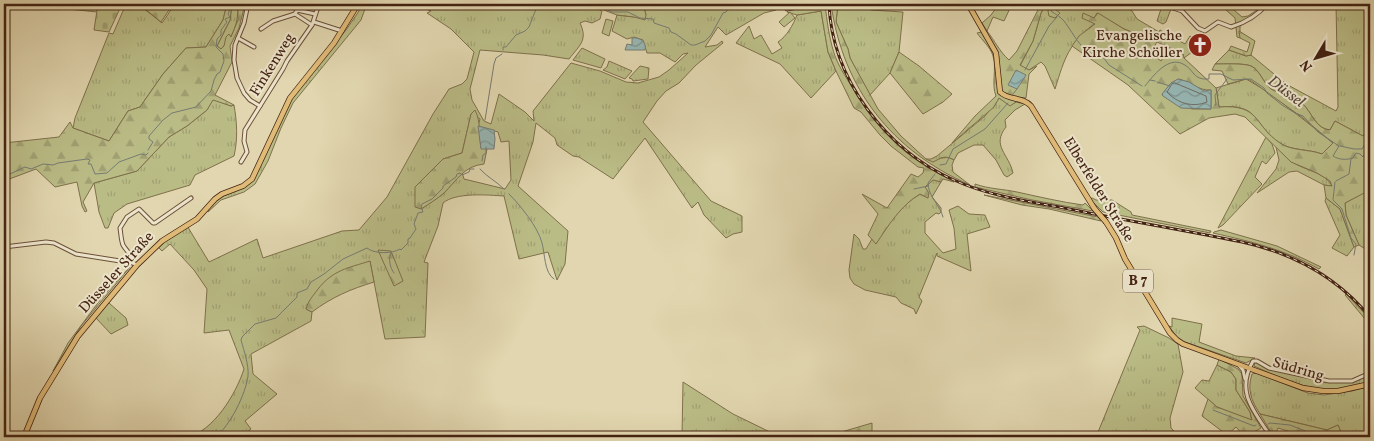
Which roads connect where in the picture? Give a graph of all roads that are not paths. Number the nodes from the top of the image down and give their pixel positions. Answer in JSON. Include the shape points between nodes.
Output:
{"nodes":[{"id":1,"x":248,"y":4,"type":"edge"},
{"id":2,"x":319,"y":4,"type":"edge"},
{"id":3,"x":358,"y":4,"type":"edge"},
{"id":4,"x":812,"y":4,"type":"edge"},
{"id":5,"x":968,"y":4,"type":"edge"},
{"id":6,"x":1161,"y":4,"type":"edge"},
{"id":7,"x":1267,"y":4,"type":"edge"},
{"id":8,"x":787,"y":9,"type":"dead end"},
{"id":9,"x":295,"y":14,"type":"junction"},
{"id":10,"x":315,"y":14,"type":"junction"},
{"id":11,"x":313,"y":24,"type":"junction"},
{"id":12,"x":261,"y":29,"type":"dead end"},
{"id":13,"x":342,"y":31,"type":"junction"},
{"id":14,"x":238,"y":38,"type":"junction"},
{"id":15,"x":254,"y":47,"type":"dead end"},
{"id":16,"x":260,"y":106,"type":"junction"},
{"id":17,"x":241,"y":162,"type":"dead end"},
{"id":18,"x":191,"y":198,"type":"dead end"},
{"id":19,"x":4,"y":248,"type":"edge"},
{"id":20,"x":135,"y":264,"type":"junction"},
{"id":21,"x":1237,"y":363,"type":"junction"},
{"id":22,"x":1250,"y":368,"type":"junction"},
{"id":23,"x":1370,"y":373,"type":"edge"},
{"id":24,"x":1245,"y":379,"type":"junction"},
{"id":25,"x":1370,"y":384,"type":"edge"},
{"id":26,"x":24,"y":437,"type":"edge"},
{"id":27,"x":1270,"y":437,"type":"edge"}],
"edges":[{"from":1,"to":14,"type":"street"},
{"from":2,"to":10,"type":"street","name":"Finkenweg"},
{"from":3,"to":13,"type":"main road","name":"Düsseler Straße"},
{"from":4,"to":8,"type":"street"},
{"from":5,"to":21,"type":"main road","name":"Elberfelder Straße","number":"B 7","bridge":true,"via":[[996,53],[1000,92],[1031,106],[1116,238],[1125,259],[1174,338]]},
{"from":6,"to":7,"type":"street","via":[[1182,11],[1204,31],[1218,22],[1229,27],[1236,25]]},
{"from":9,"to":10,"type":"street","via":[[297,10]]},
{"from":9,"to":11,"type":"street"},
{"from":9,"to":12,"type":"street"},
{"from":10,"to":11,"type":"street","name":"Finkenweg"},
{"from":11,"to":13,"type":"street","name":"Finkenweg"},
{"from":11,"to":16,"type":"street","name":"Finkenweg","via":[[286,61]]},
{"from":13,"to":20,"type":"main road","name":"Düsseler Straße","via":[[290,98],[252,179],[215,199],[197,219],[162,241]]},
{"from":14,"to":15,"type":"street"},
{"from":14,"to":16,"type":"street","via":[[234,53],[237,78],[244,93]]},
{"from":16,"to":17,"type":"street","name":"Finkenweg","via":[[245,130],[247,152]]},
{"from":18,"to":20,"type":"street","via":[[153,223],[139,210],[127,217],[120,228],[121,239]]},
{"from":19,"to":20,"type":"street","via":[[46,242],[76,254]]},
{"from":20,"to":26,"type":"main road","name":"Düsseler Straße","via":[[78,336],[40,398]]},
{"from":21,"to":22,"type":"main road","name":"Elberfelder Straße","number":"B 7"},
{"from":21,"to":24,"type":"street"},
{"from":22,"to":23,"type":"street","via":[[1256,360],[1269,368],[1329,381],[1348,381]]},
{"from":22,"to":24,"type":"street"},
{"from":22,"to":25,"type":"main road","name":"Südring","number":"B 7","via":[[1313,390],[1338,391]]},
{"from":24,"to":27,"type":"street","via":[[1248,400]]}]}
